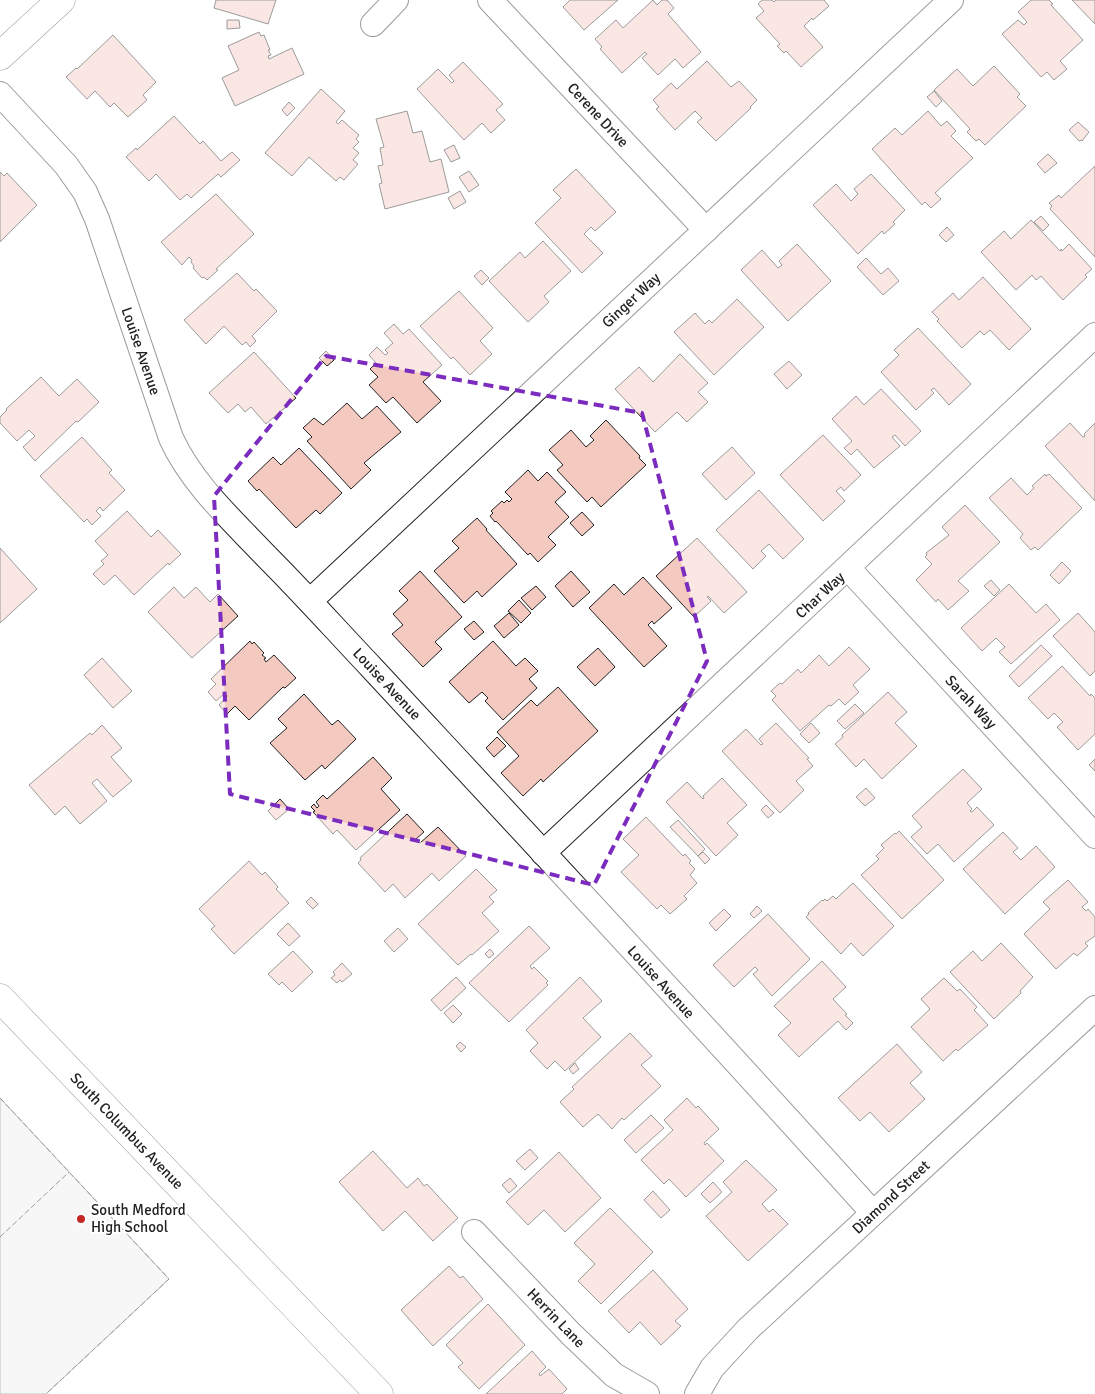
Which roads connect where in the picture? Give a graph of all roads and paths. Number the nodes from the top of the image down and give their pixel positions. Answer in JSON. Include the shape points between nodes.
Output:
{"nodes":[{"id":1,"x":61,"y":0,"type":"edge"},
{"id":2,"x":396,"y":0,"type":"edge"},
{"id":3,"x":490,"y":0,"type":"edge"},
{"id":4,"x":951,"y":0,"type":"edge"},
{"id":5,"x":372,"y":24,"type":"dead end"},
{"id":6,"x":0,"y":56,"type":"edge"},
{"id":7,"x":0,"y":94,"type":"edge"},
{"id":8,"x":706,"y":230,"type":"junction"},
{"id":9,"x":1095,"y":336,"type":"edge"},
{"id":10,"x":848,"y":568,"type":"junction"},
{"id":11,"x":310,"y":601,"type":"junction"},
{"id":12,"x":1095,"y":836,"type":"edge"},
{"id":13,"x":543,"y":853,"type":"junction"},
{"id":14,"x":0,"y":998,"type":"edge"},
{"id":15,"x":1095,"y":1008,"type":"edge"},
{"id":16,"x":873,"y":1214,"type":"junction"},
{"id":17,"x":474,"y":1232,"type":"dead end"},
{"id":18,"x":378,"y":1394,"type":"edge"},
{"id":19,"x":647,"y":1394,"type":"edge"},
{"id":20,"x":697,"y":1394,"type":"edge"}],
"edges":[{"from":1,"to":6,"type":"main road"},
{"from":2,"to":5,"type":"street"},
{"from":3,"to":8,"type":"street","name":"Cerene Drive"},
{"from":4,"to":8,"type":"street","name":"Ginger Way"},
{"from":7,"to":11,"type":"street","name":"Louise Avenue","via":[[66,165],[85,192],[180,458],[222,509]]},
{"from":8,"to":11,"type":"street","name":"Ginger Way"},
{"from":9,"to":10,"type":"street","name":"Char Way"},
{"from":10,"to":12,"type":"street","name":"Sarah Way"},
{"from":10,"to":13,"type":"street","name":"Char Way"},
{"from":11,"to":13,"type":"street","name":"Louise Avenue"},
{"from":13,"to":16,"type":"street","name":"Louise Avenue"},
{"from":14,"to":18,"type":"main road","name":"South Columbus Avenue"},
{"from":15,"to":16,"type":"street","name":"Diamond Street"},
{"from":16,"to":20,"type":"street","name":"Diamond Street","via":[[748,1329],[712,1368]]},
{"from":17,"to":19,"type":"street","name":"Herrin Lane","via":[[614,1375]]}]}
